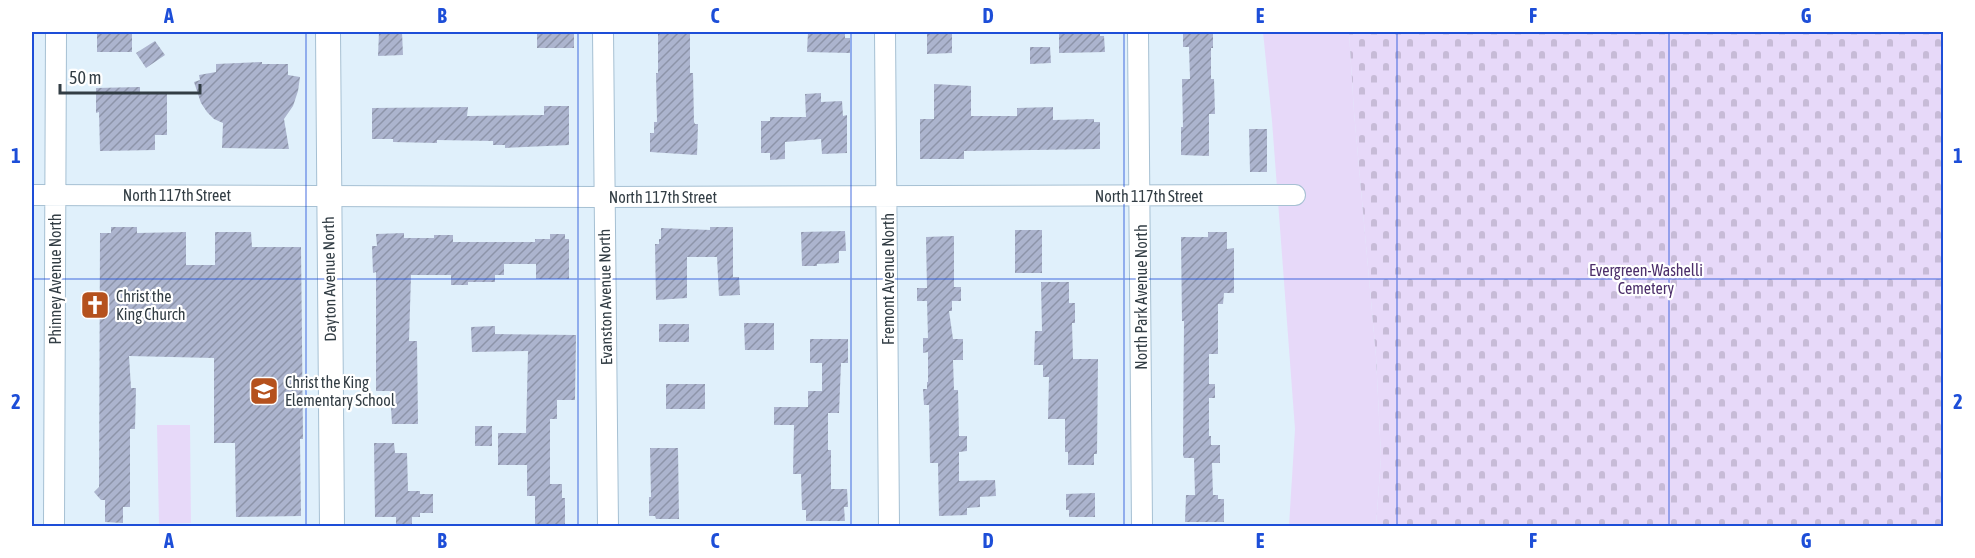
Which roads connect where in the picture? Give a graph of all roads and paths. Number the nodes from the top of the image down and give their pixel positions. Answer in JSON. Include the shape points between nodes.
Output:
{"nodes":[{"id":1,"x":56,"y":32,"type":"edge"},
{"id":2,"x":328,"y":32,"type":"edge"},
{"id":3,"x":603,"y":32,"type":"edge"},
{"id":4,"x":885,"y":32,"type":"edge"},
{"id":5,"x":1138,"y":32,"type":"edge"},
{"id":6,"x":32,"y":195,"type":"edge"},
{"id":7,"x":55,"y":195,"type":"junction"},
{"id":8,"x":328,"y":195,"type":"junction"},
{"id":9,"x":887,"y":195,"type":"junction"},
{"id":10,"x":1294,"y":195,"type":"dead end"},
{"id":11,"x":1141,"y":196,"type":"junction"},
{"id":12,"x":604,"y":197,"type":"junction"},
{"id":13,"x":54,"y":526,"type":"edge"},
{"id":14,"x":332,"y":526,"type":"edge"},
{"id":15,"x":608,"y":526,"type":"edge"},
{"id":16,"x":889,"y":526,"type":"edge"},
{"id":17,"x":1142,"y":526,"type":"edge"}],
"edges":[{"from":1,"to":7,"type":"street","name":"Phinney Avenue North"},
{"from":2,"to":8,"type":"street","name":"Dayton Avenue North"},
{"from":3,"to":12,"type":"street","name":"Evanston Avenue North"},
{"from":4,"to":9,"type":"street","name":"Fremont Avenue North"},
{"from":5,"to":11,"type":"street","name":"North Park Avenue North"},
{"from":6,"to":7,"type":"street","name":"North 117th Street"},
{"from":7,"to":8,"type":"street","name":"North 117th Street"},
{"from":7,"to":13,"type":"street","name":"Phinney Avenue North"},
{"from":8,"to":12,"type":"street","name":"North 117th Street"},
{"from":8,"to":14,"type":"street","name":"Dayton Avenue North"},
{"from":9,"to":11,"type":"street","name":"North 117th Street"},
{"from":9,"to":12,"type":"street","name":"North 117th Street"},
{"from":9,"to":16,"type":"street","name":"Fremont Avenue North"},
{"from":10,"to":11,"type":"street","name":"North 117th Street"},
{"from":11,"to":17,"type":"street","name":"North Park Avenue North"},
{"from":12,"to":15,"type":"street","name":"Evanston Avenue North"}]}
